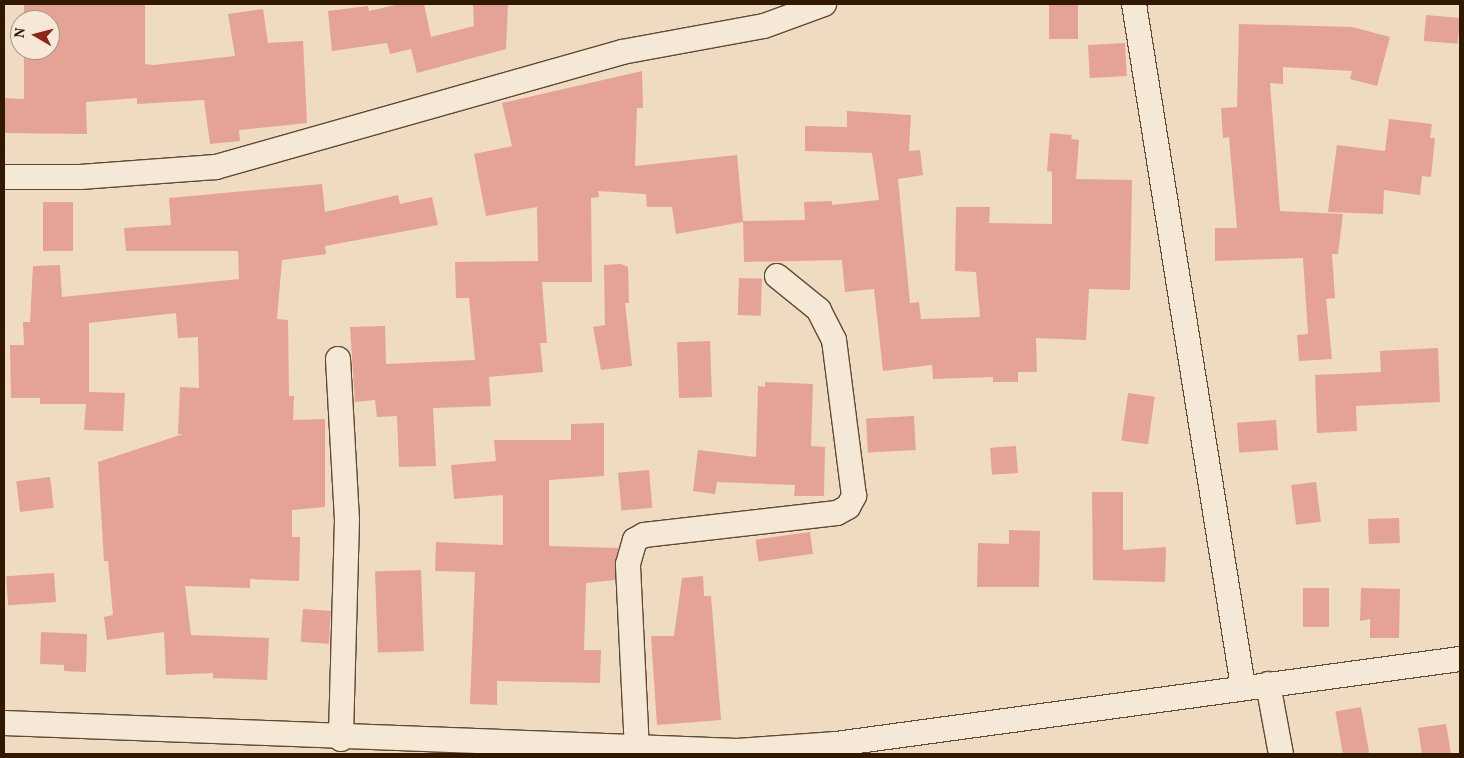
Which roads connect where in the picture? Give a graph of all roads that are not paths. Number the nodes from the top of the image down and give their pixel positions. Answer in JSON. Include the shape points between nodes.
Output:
{"nodes":[{"id":1,"x":824,"y":4,"type":"edge"},
{"id":2,"x":1134,"y":4,"type":"edge"},
{"id":3,"x":4,"y":177,"type":"edge"},
{"id":4,"x":777,"y":276,"type":"dead end"},
{"id":5,"x":338,"y":359,"type":"dead end"},
{"id":6,"x":1460,"y":659,"type":"edge"},
{"id":7,"x":1268,"y":684,"type":"junction"},
{"id":8,"x":1243,"y":687,"type":"junction"},
{"id":9,"x":4,"y":723,"type":"edge"},
{"id":10,"x":341,"y":740,"type":"junction"},
{"id":11,"x":637,"y":750,"type":"junction"},
{"id":12,"x":1281,"y":754,"type":"edge"}],
"edges":[{"from":1,"to":3,"type":"street","via":[[764,26],[622,52],[216,167],[80,177]]},
{"from":2,"to":8,"type":"street"},
{"from":4,"to":11,"type":"street","via":[[819,310],[834,340],[854,496],[848,507],[837,513],[644,535],[635,540],[628,564]]},
{"from":5,"to":10,"type":"street","via":[[347,520]]},
{"from":6,"to":7,"type":"street"},
{"from":7,"to":8,"type":"street"},
{"from":7,"to":12,"type":"street"},
{"from":8,"to":11,"type":"street","via":[[836,744],[737,751]]},
{"from":9,"to":10,"type":"street"},
{"from":10,"to":11,"type":"street"}]}
